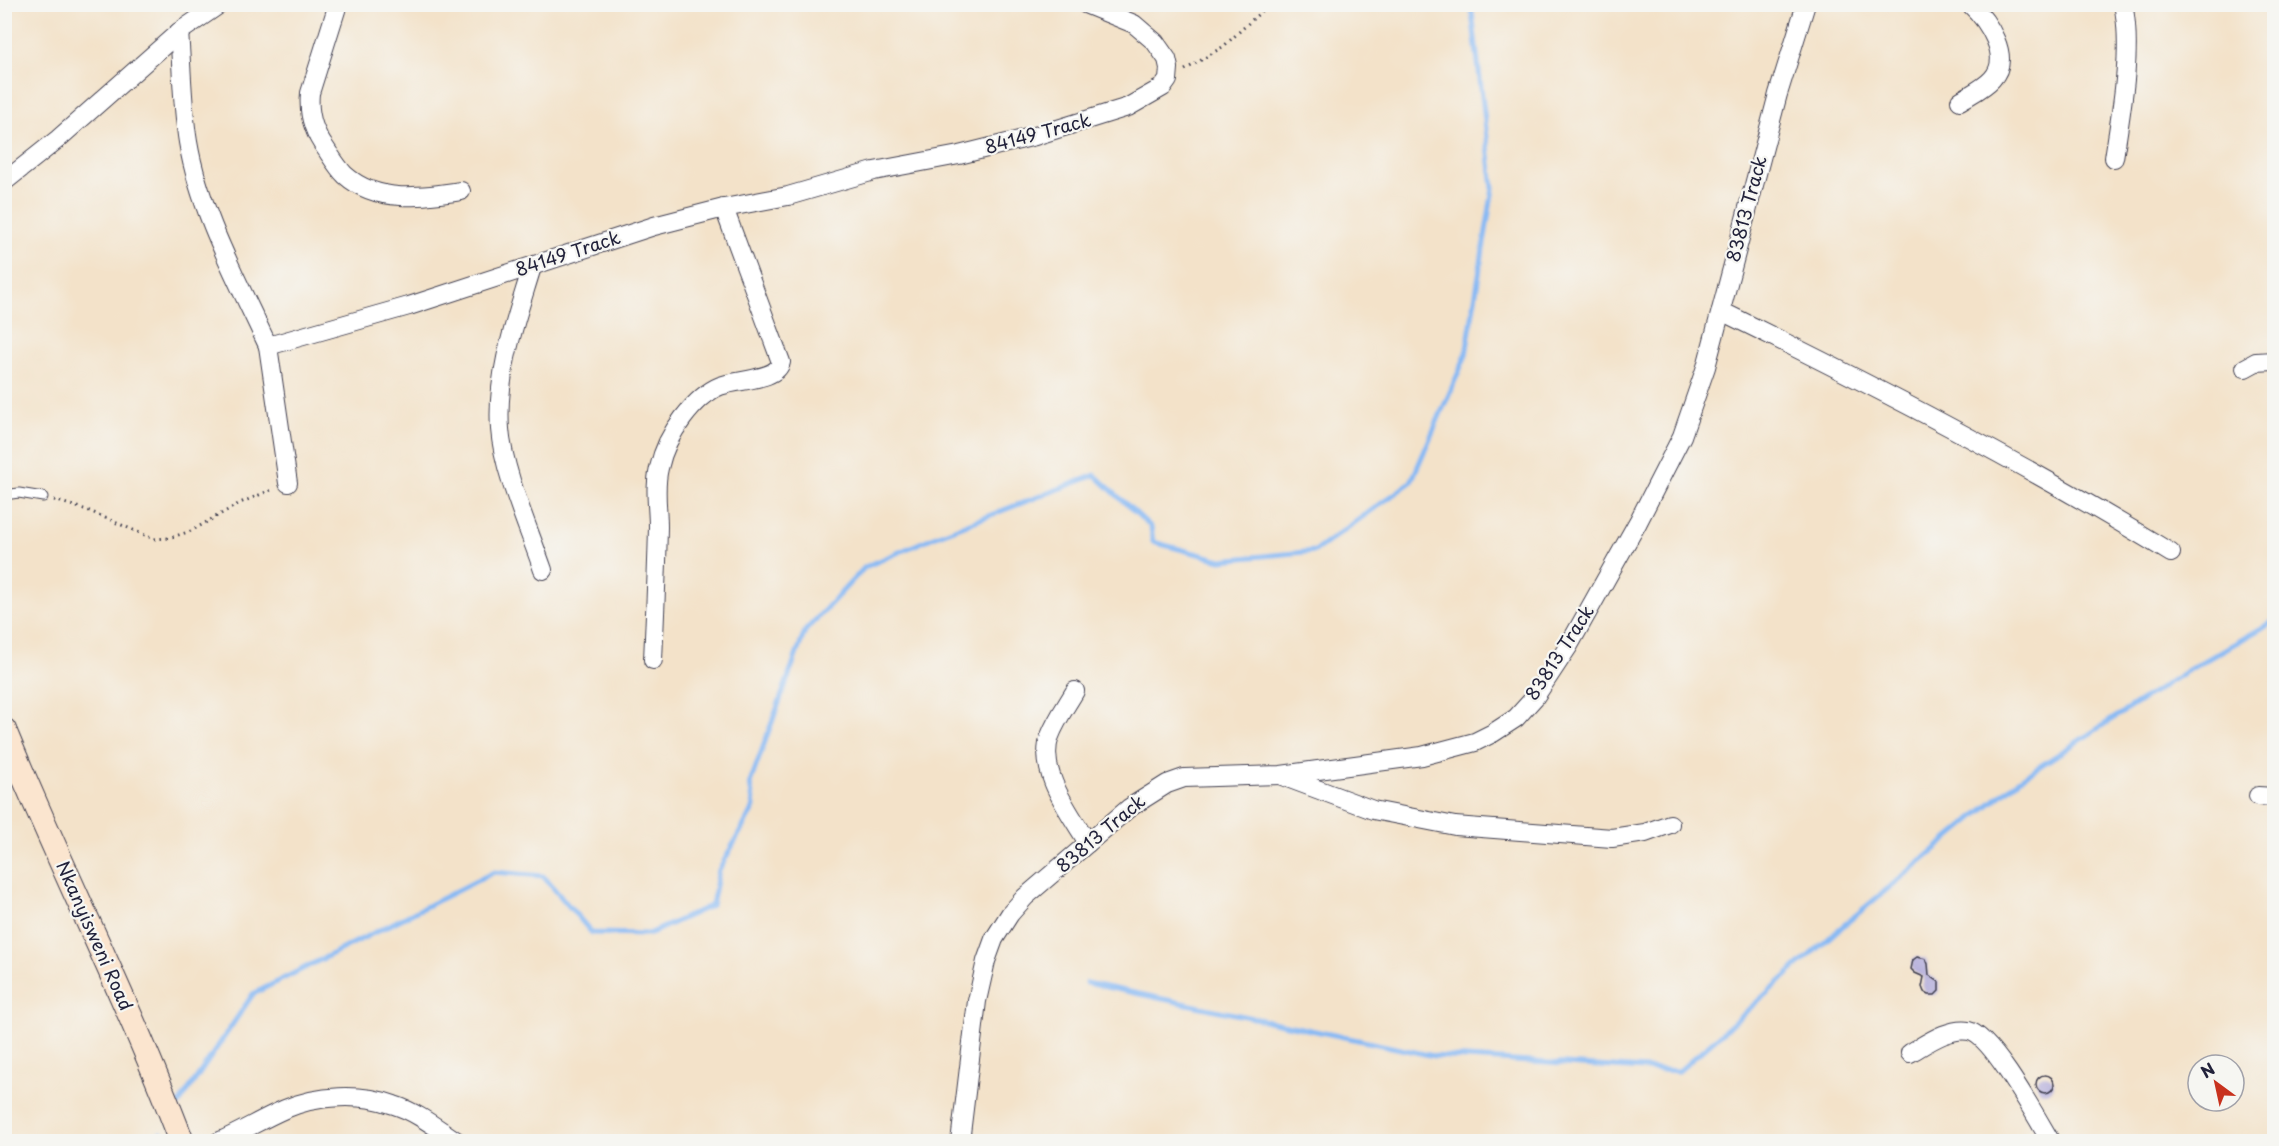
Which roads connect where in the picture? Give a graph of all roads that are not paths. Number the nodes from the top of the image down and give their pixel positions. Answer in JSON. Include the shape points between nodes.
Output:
{"nodes":[{"id":1,"x":220,"y":4,"type":"edge"},
{"id":2,"x":338,"y":4,"type":"edge"},
{"id":3,"x":1085,"y":4,"type":"edge"},
{"id":4,"x":1806,"y":4,"type":"edge"},
{"id":5,"x":1970,"y":4,"type":"edge"},
{"id":6,"x":2123,"y":4,"type":"edge"},
{"id":7,"x":179,"y":32,"type":"junction"},
{"id":8,"x":1960,"y":100,"type":"dead end"},
{"id":9,"x":2114,"y":158,"type":"dead end"},
{"id":10,"x":4,"y":182,"type":"edge"},
{"id":11,"x":461,"y":190,"type":"dead end"},
{"id":12,"x":724,"y":208,"type":"junction"},
{"id":13,"x":532,"y":267,"type":"junction"},
{"id":14,"x":1721,"y":311,"type":"junction"},
{"id":15,"x":267,"y":346,"type":"junction"},
{"id":16,"x":2274,"y":361,"type":"edge"},
{"id":17,"x":2245,"y":368,"type":"dead end"},
{"id":18,"x":288,"y":483,"type":"road end"},
{"id":19,"x":4,"y":495,"type":"edge"},
{"id":20,"x":44,"y":497,"type":"road end"},
{"id":21,"x":2171,"y":553,"type":"dead end"},
{"id":22,"x":543,"y":570,"type":"dead end"},
{"id":23,"x":653,"y":660,"type":"dead end"},
{"id":24,"x":1075,"y":691,"type":"dead end"},
{"id":25,"x":4,"y":730,"type":"edge"},
{"id":26,"x":1281,"y":775,"type":"junction"},
{"id":27,"x":1670,"y":824,"type":"dead end"},
{"id":28,"x":1088,"y":843,"type":"junction"},
{"id":29,"x":1910,"y":1053,"type":"dead end"},
{"id":30,"x":252,"y":1125,"type":"junction"},
{"id":31,"x":182,"y":1142,"type":"edge"},
{"id":32,"x":218,"y":1142,"type":"edge"},
{"id":33,"x":242,"y":1142,"type":"edge"},
{"id":34,"x":459,"y":1142,"type":"edge"},
{"id":35,"x":960,"y":1142,"type":"edge"},
{"id":36,"x":2051,"y":1142,"type":"edge"}],
"edges":[{"from":1,"to":7,"type":"street"},
{"from":2,"to":11,"type":"street","via":[[310,93],[309,108],[321,142],[345,175],[381,193],[424,197]]},
{"from":3,"to":12,"type":"street","name":"84149 Track","via":[[1134,24],[1155,42],[1167,59],[1168,80],[1157,92],[1128,106],[1035,136]]},
{"from":4,"to":14,"type":"street","name":"83813 Track"},
{"from":5,"to":8,"type":"street","via":[[1994,37],[2000,60],[1992,79]]},
{"from":6,"to":9,"type":"street","via":[[2123,99]]},
{"from":7,"to":10,"type":"street"},
{"from":7,"to":15,"type":"street","via":[[188,142],[195,169],[221,244]]},
{"from":12,"to":13,"type":"street","name":"84149 Track","via":[[654,226]]},
{"from":12,"to":23,"type":"street","via":[[781,363],[773,374],[735,381],[704,395],[681,420],[665,450],[656,486]]},
{"from":13,"to":15,"type":"street","name":"84149 Track"},
{"from":13,"to":22,"type":"street","via":[[507,349],[501,383],[500,430],[507,465]]},
{"from":14,"to":21,"type":"street","via":[[1854,376],[2113,517]]},
{"from":14,"to":26,"type":"street","name":"83813 Track","via":[[1682,436],[1568,647],[1535,697],[1494,733],[1455,749]]},
{"from":15,"to":18,"type":"street"},
{"from":16,"to":17,"type":"street","via":[[2256,362]]},
{"from":19,"to":20,"type":"lane"},
{"from":24,"to":28,"type":"street","via":[[1049,738],[1048,756],[1051,775]]},
{"from":25,"to":31,"type":"street","name":"Nkanyisweni Road"},
{"from":26,"to":27,"type":"street","via":[[1373,810],[1455,826],[1612,838]]},
{"from":26,"to":28,"type":"street","name":"83813 Track","via":[[1184,778],[1129,808]]},
{"from":28,"to":35,"type":"street","name":"83813 Track","via":[[1025,897],[994,939],[977,1001]]},
{"from":29,"to":36,"type":"street","via":[[1953,1032],[1969,1031],[1979,1036]]},
{"from":30,"to":32,"type":"street"},
{"from":30,"to":33,"type":"street"},
{"from":30,"to":34,"type":"street","via":[[313,1100],[339,1097],[394,1105]]}]}
